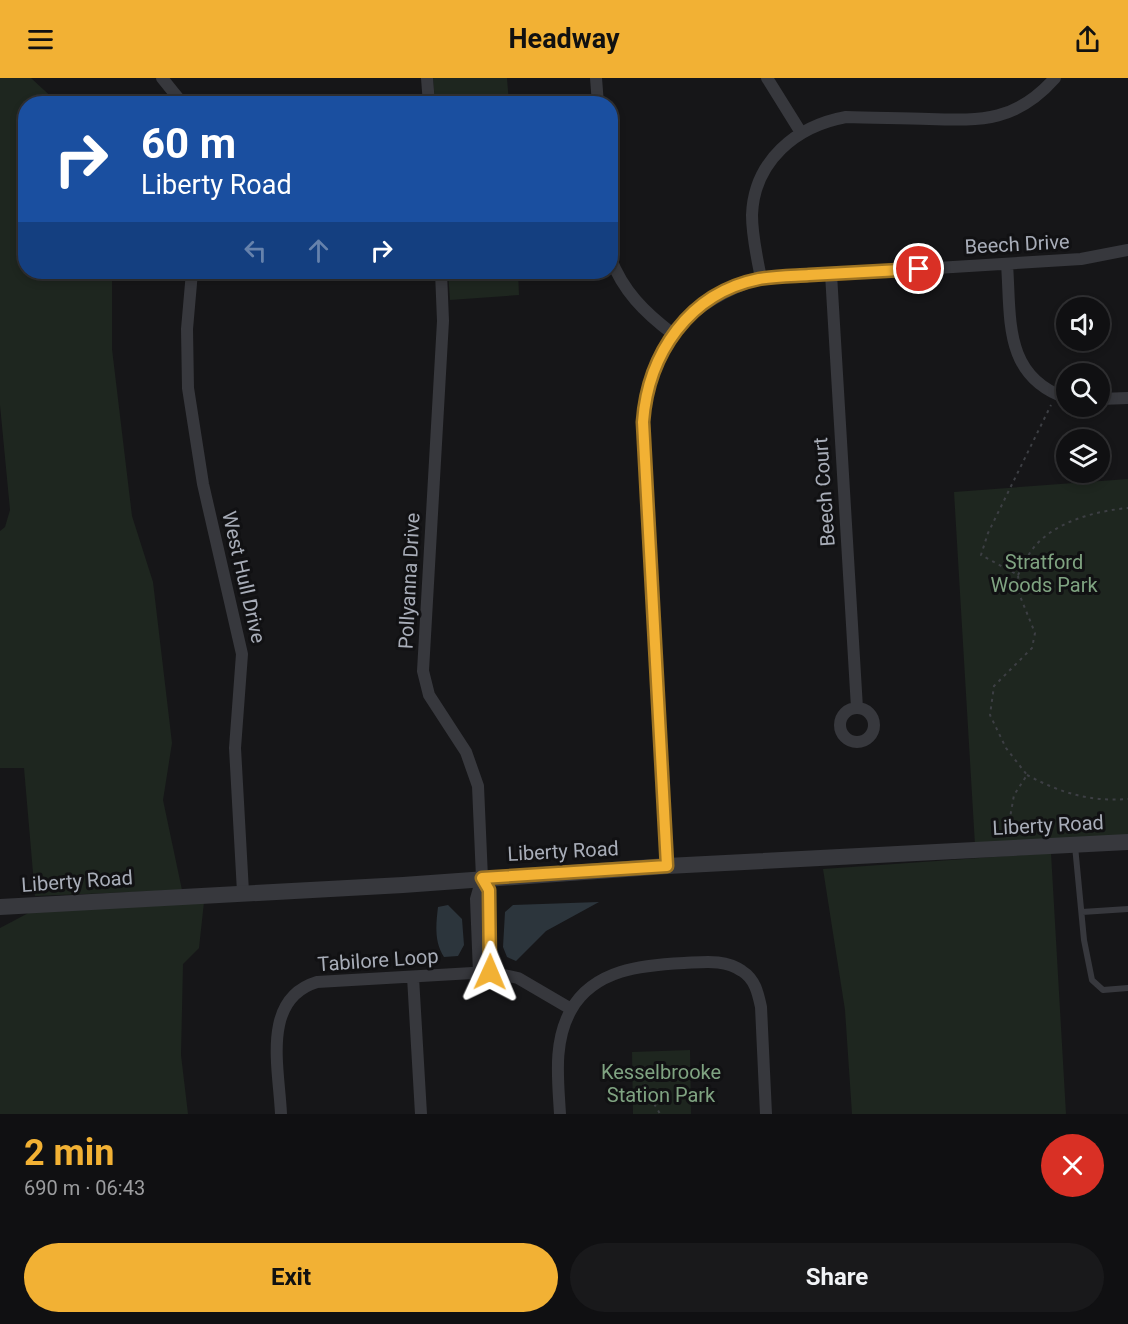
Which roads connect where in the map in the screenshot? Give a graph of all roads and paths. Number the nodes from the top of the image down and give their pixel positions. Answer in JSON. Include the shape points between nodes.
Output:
{"nodes":[{"id":1,"x":162,"y":78,"type":"edge"},
{"id":2,"x":427,"y":78,"type":"edge"},
{"id":3,"x":596,"y":78,"type":"edge"},
{"id":4,"x":767,"y":78,"type":"edge"},
{"id":5,"x":1055,"y":78,"type":"edge"},
{"id":6,"x":177,"y":96,"type":"edge"},
{"id":7,"x":428,"y":96,"type":"edge"},
{"id":8,"x":597,"y":96,"type":"edge"},
{"id":9,"x":800,"y":132,"type":"junction"},
{"id":10,"x":1128,"y":250,"type":"edge"},
{"id":11,"x":1007,"y":264,"type":"junction"},
{"id":12,"x":831,"y":274,"type":"junction"},
{"id":13,"x":618,"y":275,"type":"edge"},
{"id":14,"x":191,"y":279,"type":"edge"},
{"id":15,"x":441,"y":279,"type":"edge"},
{"id":16,"x":761,"y":279,"type":"junction"},
{"id":17,"x":673,"y":334,"type":"junction"},
{"id":18,"x":1056,"y":394,"type":"edge"},
{"id":19,"x":1128,"y":398,"type":"edge"},
{"id":20,"x":1110,"y":399,"type":"edge"},
{"id":21,"x":1051,"y":405,"type":"dead end"},
{"id":22,"x":1128,"y":508,"type":"edge"},
{"id":23,"x":1018,"y":575,"type":"junction"},
{"id":24,"x":857,"y":708,"type":"dead end"},
{"id":25,"x":1027,"y":775,"type":"junction"},
{"id":26,"x":1128,"y":799,"type":"edge"},
{"id":27,"x":1008,"y":828,"type":"dead end"},
{"id":28,"x":1128,"y":842,"type":"edge"},
{"id":29,"x":1075,"y":845,"type":"junction"},
{"id":30,"x":667,"y":866,"type":"junction"},
{"id":31,"x":482,"y":878,"type":"junction"},
{"id":32,"x":243,"y":892,"type":"junction"},
{"id":33,"x":0,"y":907,"type":"edge"},
{"id":34,"x":1128,"y":909,"type":"edge"},
{"id":35,"x":1082,"y":912,"type":"junction"},
{"id":36,"x":484,"y":973,"type":"junction"},
{"id":37,"x":413,"y":977,"type":"junction"},
{"id":38,"x":1128,"y":988,"type":"edge"},
{"id":39,"x":571,"y":1009,"type":"junction"},
{"id":40,"x":649,"y":1067,"type":"dead end"},
{"id":41,"x":281,"y":1114,"type":"edge"},
{"id":42,"x":421,"y":1114,"type":"edge"},
{"id":43,"x":560,"y":1114,"type":"edge"},
{"id":44,"x":660,"y":1114,"type":"edge"},
{"id":45,"x":766,"y":1114,"type":"edge"}],
"edges":[{"from":1,"to":6,"type":"street"},
{"from":2,"to":7,"type":"street"},
{"from":3,"to":8,"type":"street"},
{"from":4,"to":9,"type":"street"},
{"from":5,"to":9,"type":"street","via":[[1032,101],[988,119],[846,117],[824,121]]},
{"from":9,"to":16,"type":"street","via":[[767,167],[754,198],[753,231]]},
{"from":10,"to":11,"type":"street","name":"Beech Drive","via":[[1081,259]]},
{"from":11,"to":12,"type":"street","name":"Beech Drive"},
{"from":11,"to":18,"type":"street","via":[[1016,352],[1030,376]]},
{"from":12,"to":16,"type":"street","name":"Beech Drive"},
{"from":12,"to":24,"type":"street","name":"Beech Court"},
{"from":13,"to":17,"type":"street","via":[[636,303]]},
{"from":14,"to":32,"type":"street","name":"West Hull Drive","via":[[188,388],[203,484],[242,654],[235,748]]},
{"from":15,"to":31,"type":"street","name":"Pollyanna Drive","via":[[443,321],[423,671],[429,694],[466,752],[477,778]]},
{"from":16,"to":17,"type":"street","name":"Beech Drive","via":[[714,297]]},
{"from":17,"to":30,"type":"street","name":"Beech Drive","via":[[654,367],[643,422]]},
{"from":19,"to":20,"type":"street"},
{"from":21,"to":23,"type":"path","via":[[981,555]]},
{"from":22,"to":23,"type":"path","via":[[1091,515],[1056,529],[1034,547]]},
{"from":23,"to":25,"type":"path","via":[[1020,596],[1035,633],[1032,648],[994,686],[990,715],[1006,748]]},
{"from":25,"to":26,"type":"path","via":[[1058,791],[1081,797]]},
{"from":25,"to":27,"type":"path","via":[[1014,795]]},
{"from":28,"to":29,"type":"street","name":"Liberty Road"},
{"from":29,"to":30,"type":"street","name":"Liberty Road"},
{"from":29,"to":35,"type":"lane"},
{"from":30,"to":31,"type":"street","name":"Liberty Road"},
{"from":31,"to":32,"type":"street","name":"Liberty Road"},
{"from":31,"to":36,"type":"street","name":"Pollyanna Drive","via":[[489,890]]},
{"from":32,"to":33,"type":"street","name":"Liberty Road"},
{"from":34,"to":35,"type":"lane"},
{"from":35,"to":38,"type":"lane","via":[[1092,980],[1103,990]]},
{"from":36,"to":37,"type":"street","name":"Tabilore Loop"},
{"from":36,"to":39,"type":"street","name":"Tabilore Loop","via":[[518,978]]},
{"from":37,"to":41,"type":"street","name":"Tabilore Loop","via":[[317,982],[297,990],[288,999],[278,1028]]},
{"from":37,"to":42,"type":"street"},
{"from":39,"to":43,"type":"street","via":[[557,1057]]},
{"from":39,"to":45,"type":"street","via":[[597,983],[627,968],[716,962],[735,967],[752,981],[759,999]]},
{"from":40,"to":44,"type":"path","via":[[641,1072]]}]}
